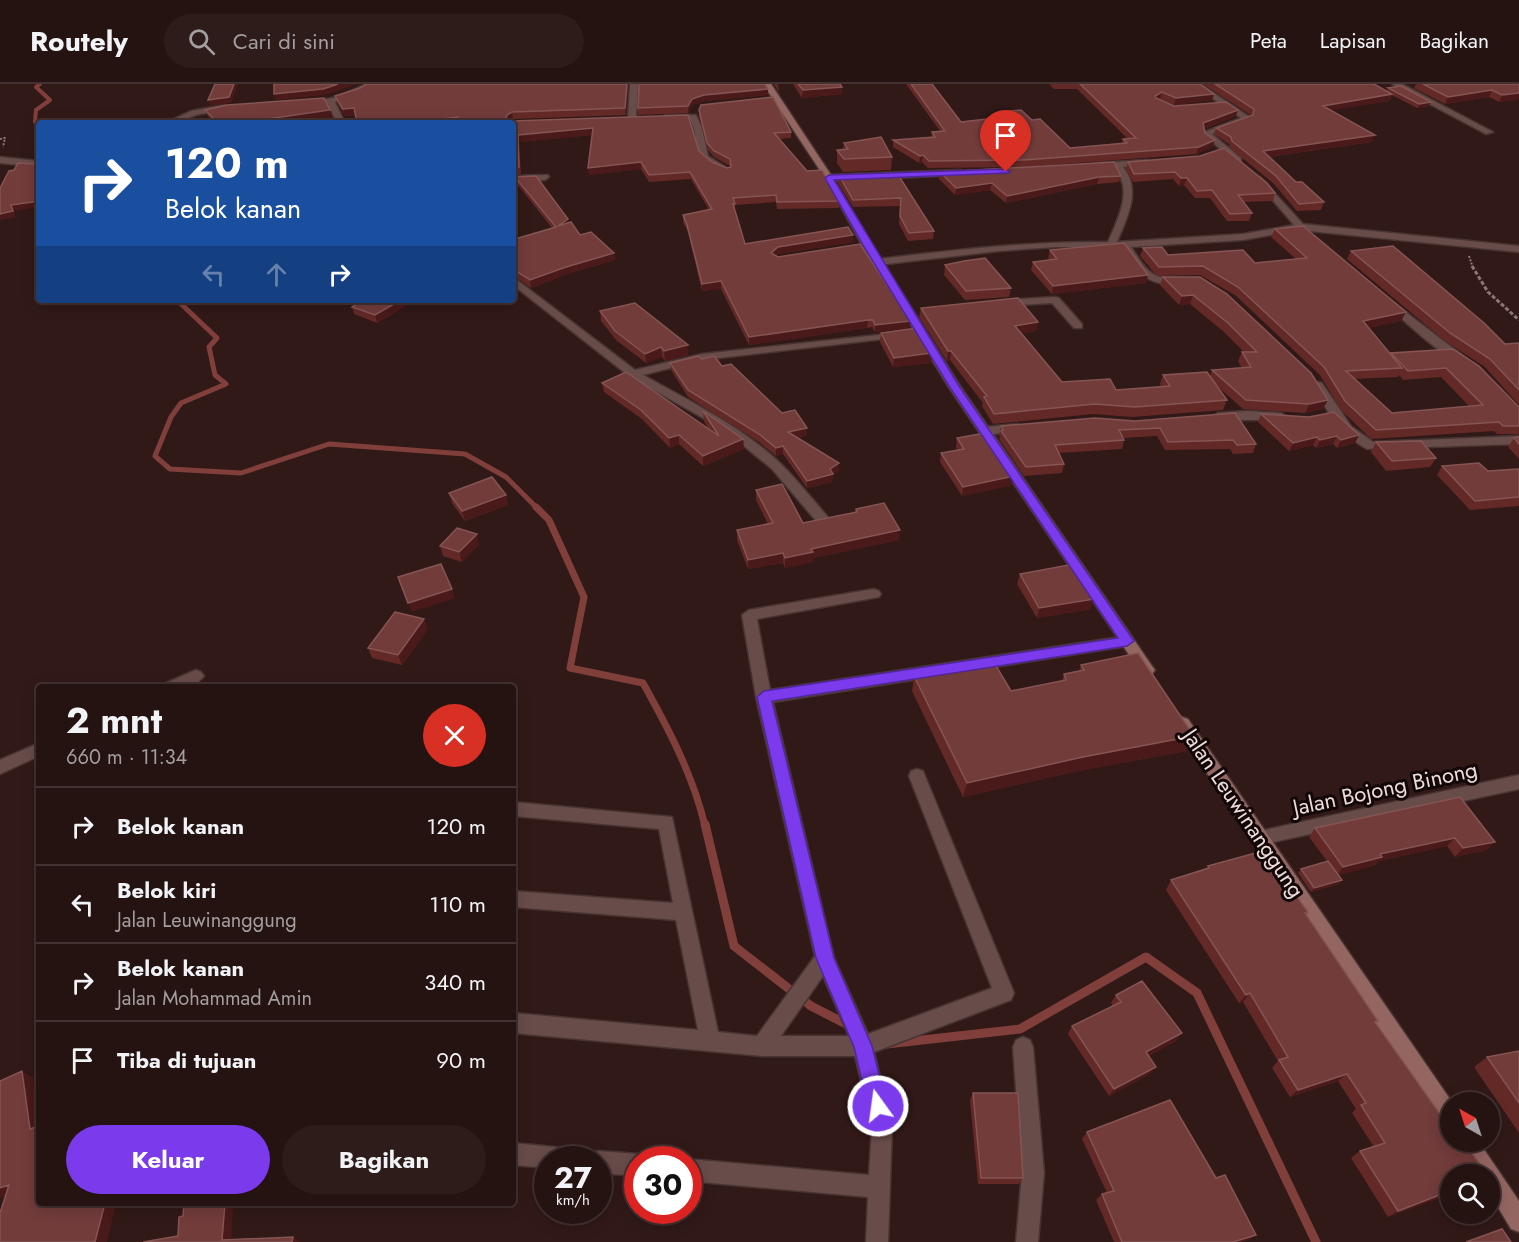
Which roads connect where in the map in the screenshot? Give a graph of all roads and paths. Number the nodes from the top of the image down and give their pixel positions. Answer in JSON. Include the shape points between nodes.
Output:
{"nodes":[{"id":1,"x":371,"y":84,"type":"edge"},
{"id":2,"x":634,"y":84,"type":"edge"},
{"id":3,"x":767,"y":84,"type":"edge"},
{"id":4,"x":1195,"y":84,"type":"edge"},
{"id":5,"x":1396,"y":84,"type":"edge"},
{"id":6,"x":331,"y":102,"type":"junction"},
{"id":7,"x":293,"y":103,"type":"edge"},
{"id":8,"x":1225,"y":104,"type":"junction"},
{"id":9,"x":1214,"y":105,"type":"edge"},
{"id":10,"x":230,"y":106,"type":"edge"},
{"id":11,"x":644,"y":118,"type":"edge"},
{"id":12,"x":656,"y":118,"type":"edge"},
{"id":13,"x":176,"y":120,"type":"edge"},
{"id":14,"x":340,"y":120,"type":"edge"},
{"id":15,"x":1490,"y":132,"type":"dead end"},
{"id":16,"x":0,"y":160,"type":"edge"},
{"id":17,"x":1154,"y":162,"type":"edge"},
{"id":18,"x":36,"y":164,"type":"edge"},
{"id":19,"x":1242,"y":164,"type":"edge"},
{"id":20,"x":1116,"y":165,"type":"junction"},
{"id":21,"x":1083,"y":167,"type":"edge"},
{"id":22,"x":726,"y":170,"type":"edge"},
{"id":23,"x":1251,"y":171,"type":"edge"},
{"id":24,"x":964,"y":172,"type":"edge"},
{"id":25,"x":545,"y":177,"type":"dead end"},
{"id":26,"x":829,"y":178,"type":"junction"},
{"id":27,"x":516,"y":179,"type":"edge"},
{"id":28,"x":1301,"y":227,"type":"junction"},
{"id":29,"x":1317,"y":243,"type":"edge"},
{"id":30,"x":1466,"y":243,"type":"junction"},
{"id":31,"x":1112,"y":245,"type":"junction"},
{"id":32,"x":1125,"y":245,"type":"junction"},
{"id":33,"x":1519,"y":249,"type":"edge"},
{"id":34,"x":880,"y":266,"type":"junction"},
{"id":35,"x":1194,"y":280,"type":"edge"},
{"id":36,"x":516,"y":282,"type":"edge"},
{"id":37,"x":1378,"y":293,"type":"edge"},
{"id":38,"x":990,"y":304,"type":"edge"},
{"id":39,"x":1519,"y":320,"type":"edge"},
{"id":40,"x":1078,"y":326,"type":"dead end"},
{"id":41,"x":922,"y":332,"type":"junction"},
{"id":42,"x":1469,"y":364,"type":"edge"},
{"id":43,"x":1307,"y":371,"type":"edge"},
{"id":44,"x":633,"y":374,"type":"junction"},
{"id":45,"x":1334,"y":413,"type":"junction"},
{"id":46,"x":1319,"y":417,"type":"edge"},
{"id":47,"x":1206,"y":418,"type":"edge"},
{"id":48,"x":1294,"y":418,"type":"edge"},
{"id":49,"x":1028,"y":427,"type":"edge"},
{"id":50,"x":985,"y":431,"type":"junction"},
{"id":51,"x":1519,"y":440,"type":"edge"},
{"id":52,"x":822,"y":519,"type":"edge"},
{"id":53,"x":874,"y":594,"type":"dead end"},
{"id":54,"x":1127,"y":641,"type":"junction"},
{"id":55,"x":196,"y":676,"type":"dead end"},
{"id":56,"x":1154,"y":681,"type":"edge"},
{"id":57,"x":178,"y":684,"type":"edge"},
{"id":58,"x":764,"y":697,"type":"junction"},
{"id":59,"x":1174,"y":710,"type":"edge"},
{"id":60,"x":36,"y":749,"type":"edge"},
{"id":61,"x":0,"y":767,"type":"edge"},
{"id":62,"x":917,"y":776,"type":"dead end"},
{"id":63,"x":1519,"y":782,"type":"edge"},
{"id":64,"x":516,"y":809,"type":"edge"},
{"id":65,"x":1260,"y":838,"type":"junction"},
{"id":66,"x":516,"y":899,"type":"edge"},
{"id":67,"x":684,"y":912,"type":"junction"},
{"id":68,"x":825,"y":958,"type":"junction"},
{"id":69,"x":516,"y":1023,"type":"edge"},
{"id":70,"x":710,"y":1041,"type":"junction"},
{"id":71,"x":762,"y":1046,"type":"junction"},
{"id":72,"x":863,"y":1046,"type":"junction"},
{"id":73,"x":1023,"y":1047,"type":"dead end"},
{"id":74,"x":1440,"y":1102,"type":"edge"},
{"id":75,"x":516,"y":1154,"type":"edge"},
{"id":76,"x":534,"y":1156,"type":"edge"},
{"id":77,"x":702,"y":1171,"type":"edge"},
{"id":78,"x":879,"y":1187,"type":"junction"},
{"id":79,"x":1500,"y":1192,"type":"edge"},
{"id":80,"x":1519,"y":1221,"type":"edge"},
{"id":81,"x":877,"y":1242,"type":"edge"},
{"id":82,"x":1028,"y":1242,"type":"edge"}],
"edges":[{"from":1,"to":6,"type":"street"},
{"from":2,"to":11,"type":"street","via":[[628,118]]},
{"from":3,"to":26,"type":"main road","via":[[770,100]]},
{"from":4,"to":8,"type":"street"},
{"from":5,"to":15,"type":"street"},
{"from":6,"to":7,"type":"street"},
{"from":6,"to":14,"type":"street"},
{"from":8,"to":9,"type":"street"},
{"from":8,"to":19,"type":"street","via":[[1246,118],[1206,133],[1221,150]]},
{"from":10,"to":13,"type":"street","via":[[194,112]]},
{"from":12,"to":22,"type":"street","via":[[695,113],[701,149],[708,160]]},
{"from":16,"to":18,"type":"street"},
{"from":17,"to":20,"type":"street"},
{"from":20,"to":21,"type":"street"},
{"from":20,"to":31,"type":"street","via":[[1128,181],[1128,188]]},
{"from":23,"to":28,"type":"street"},
{"from":24,"to":26,"type":"street"},
{"from":25,"to":27,"type":"street"},
{"from":26,"to":34,"type":"main road","via":[[862,246]]},
{"from":28,"to":29,"type":"street"},
{"from":28,"to":30,"type":"street"},
{"from":28,"to":32,"type":"street","via":[[1243,237]]},
{"from":30,"to":33,"type":"street"},
{"from":30,"to":39,"type":"path","via":[[1472,272],[1487,292]]},
{"from":31,"to":32,"type":"street"},
{"from":31,"to":34,"type":"street"},
{"from":32,"to":35,"type":"street","via":[[1154,281]]},
{"from":34,"to":41,"type":"main road","via":[[915,310]]},
{"from":36,"to":44,"type":"street"},
{"from":37,"to":42,"type":"street"},
{"from":38,"to":40,"type":"street","via":[[1055,300]]},
{"from":41,"to":44,"type":"street","via":[[702,357]]},
{"from":41,"to":50,"type":"main road"},
{"from":43,"to":45,"type":"street"},
{"from":44,"to":52,"type":"street","via":[[718,422],[755,449],[776,466]]},
{"from":45,"to":46,"type":"street"},
{"from":45,"to":51,"type":"street","via":[[1371,446]]},
{"from":47,"to":48,"type":"street"},
{"from":49,"to":50,"type":"street"},
{"from":50,"to":54,"type":"main road"},
{"from":53,"to":58,"type":"street","via":[[749,615]]},
{"from":54,"to":56,"type":"main road"},
{"from":54,"to":58,"type":"street"},
{"from":55,"to":57,"type":"street"},
{"from":58,"to":68,"type":"street"},
{"from":59,"to":65,"type":"main road","name":"Jalan Leuwinanggung"},
{"from":60,"to":61,"type":"street"},
{"from":62,"to":72,"type":"street","via":[[1004,993]]},
{"from":63,"to":65,"type":"street","name":"Jalan Bojong Binong"},
{"from":64,"to":67,"type":"street","via":[[666,822]]},
{"from":65,"to":74,"type":"main road","name":"Jalan Leuwinanggung"},
{"from":66,"to":67,"type":"street"},
{"from":67,"to":70,"type":"street"},
{"from":68,"to":71,"type":"street"},
{"from":68,"to":72,"type":"street"},
{"from":69,"to":70,"type":"street"},
{"from":70,"to":71,"type":"street"},
{"from":71,"to":72,"type":"street"},
{"from":72,"to":78,"type":"street","via":[[882,1126]]},
{"from":73,"to":82,"type":"street","via":[[1033,1173]]},
{"from":75,"to":76,"type":"street"},
{"from":77,"to":78,"type":"street"},
{"from":78,"to":81,"type":"street"},
{"from":79,"to":80,"type":"main road"}]}
